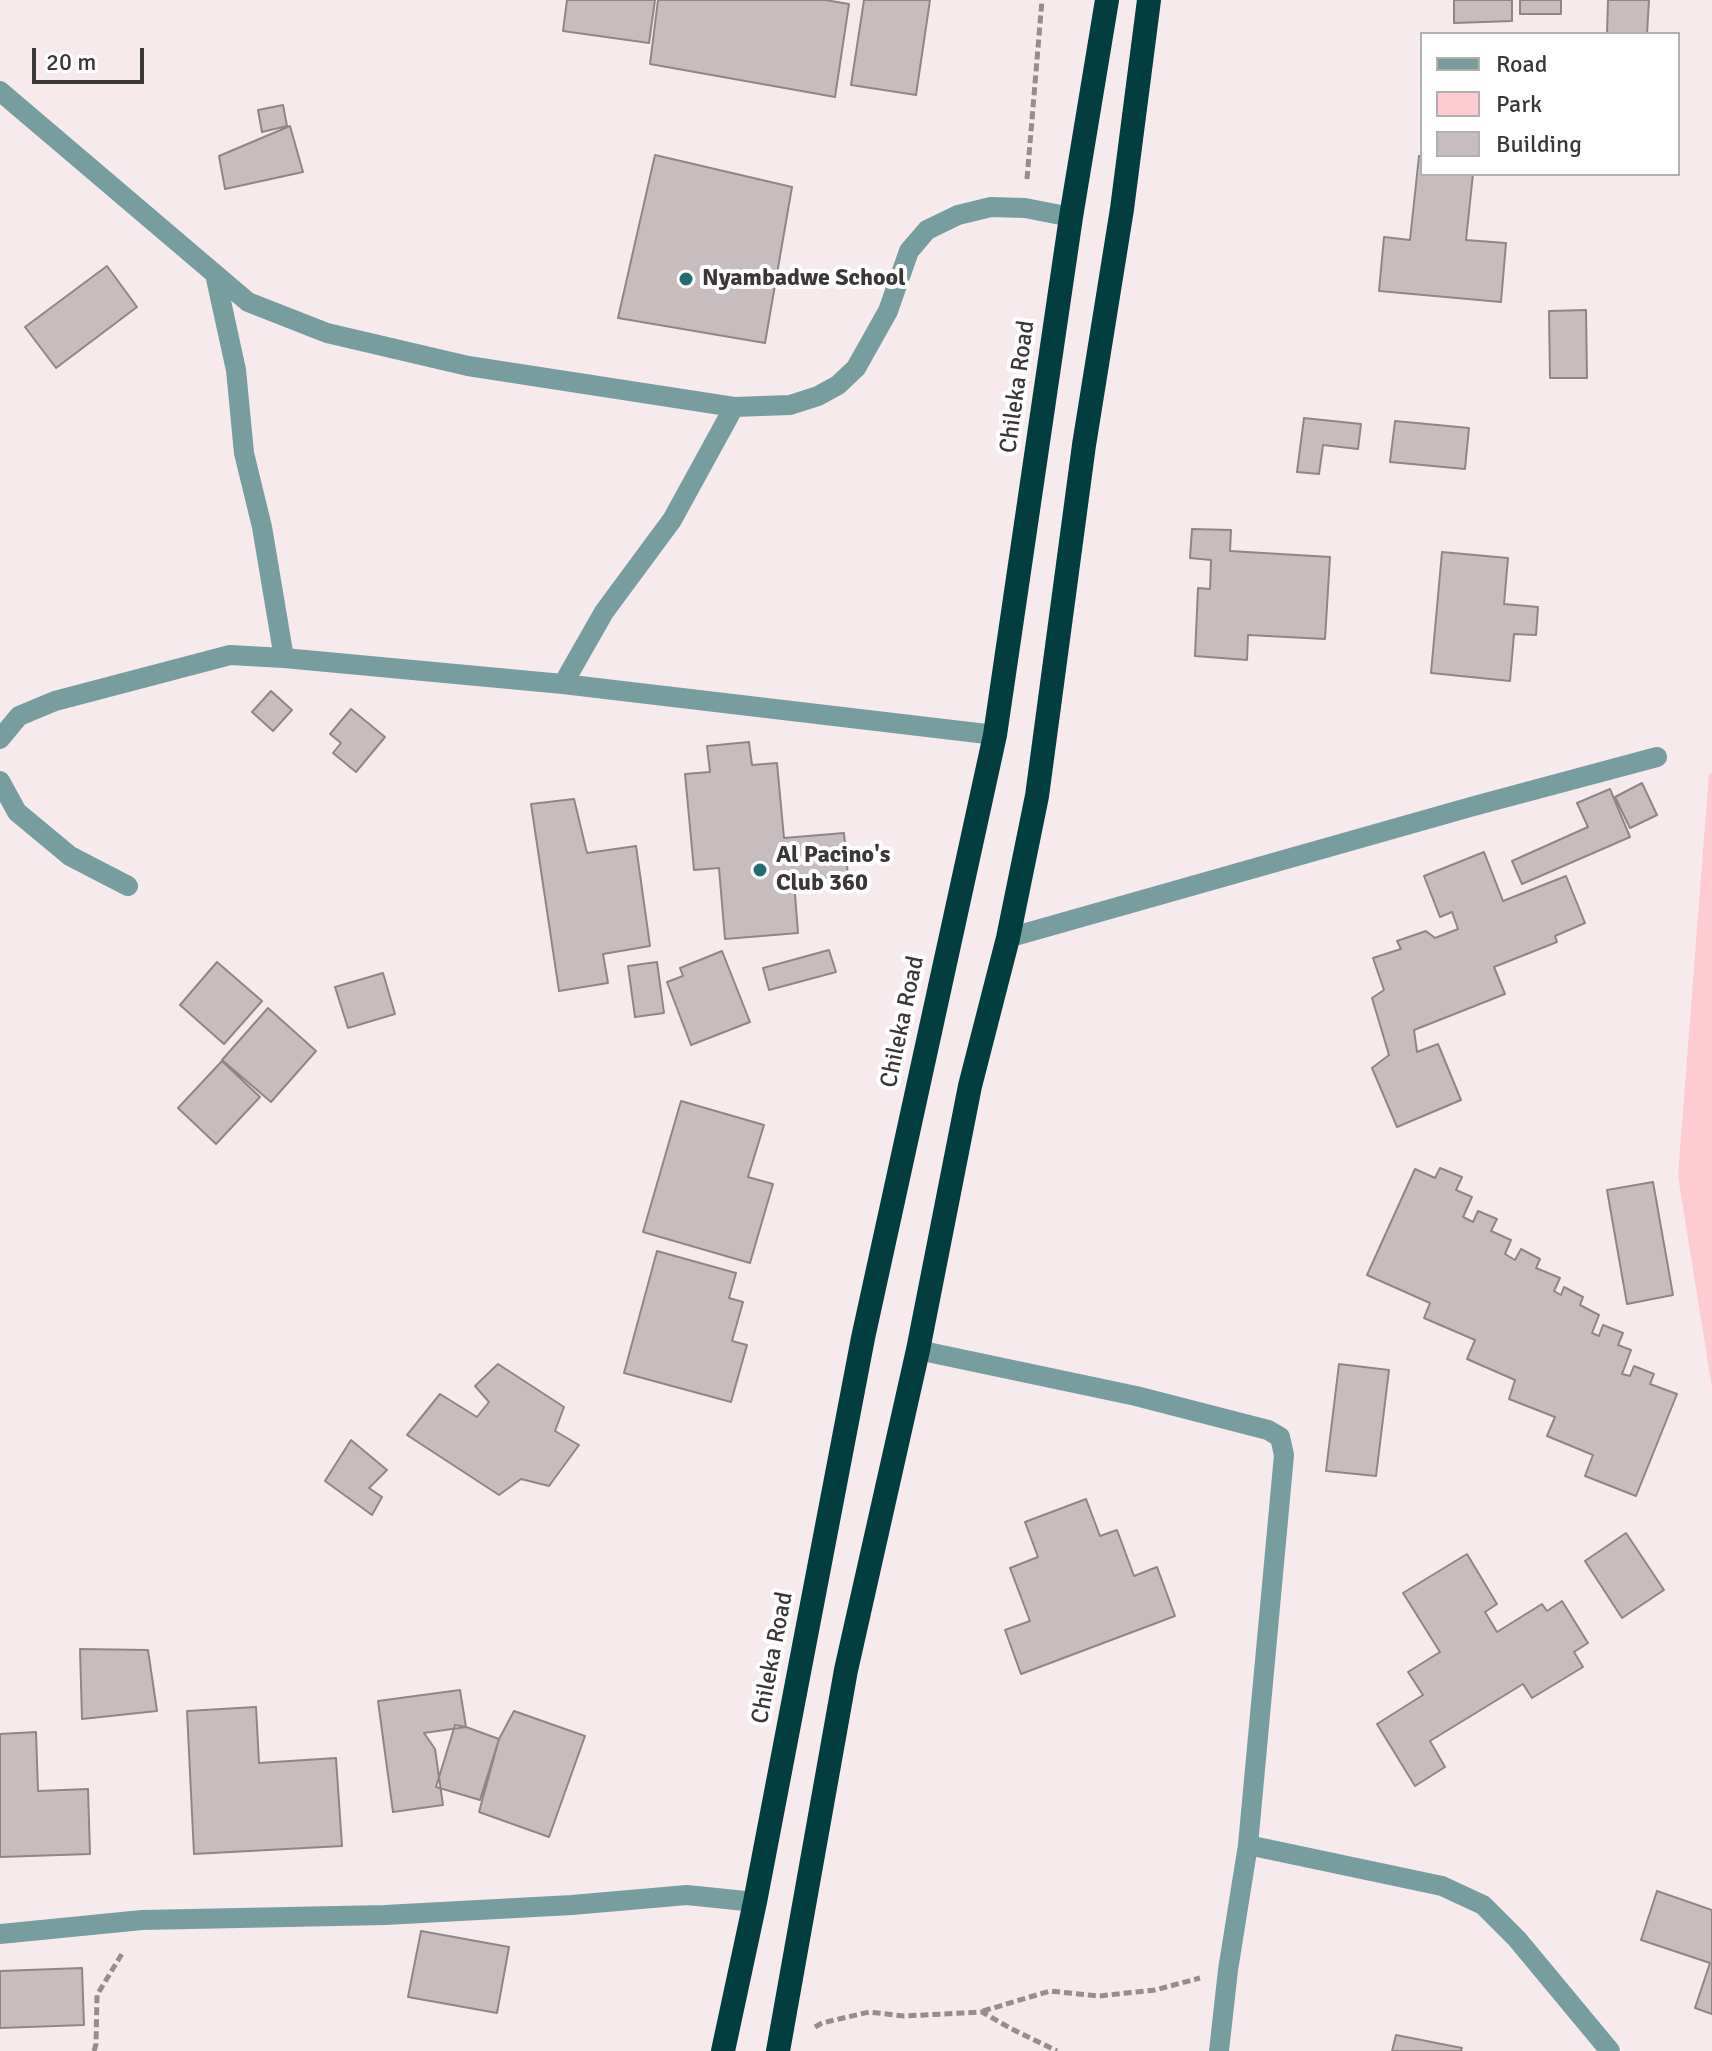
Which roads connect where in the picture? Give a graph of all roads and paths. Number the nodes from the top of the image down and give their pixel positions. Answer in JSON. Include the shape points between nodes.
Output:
{"nodes":[{"id":1,"x":1042,"y":0,"type":"edge"},
{"id":2,"x":1107,"y":0,"type":"edge"},
{"id":3,"x":1149,"y":0,"type":"edge"},
{"id":4,"x":0,"y":91,"type":"edge"},
{"id":5,"x":1025,"y":208,"type":"junction"},
{"id":6,"x":1071,"y":217,"type":"junction"},
{"id":7,"x":215,"y":274,"type":"junction"},
{"id":8,"x":734,"y":407,"type":"junction"},
{"id":9,"x":284,"y":658,"type":"junction"},
{"id":10,"x":563,"y":684,"type":"junction"},
{"id":11,"x":995,"y":735,"type":"junction"},
{"id":12,"x":0,"y":739,"type":"edge"},
{"id":13,"x":1657,"y":757,"type":"dead end"},
{"id":14,"x":0,"y":781,"type":"edge"},
{"id":15,"x":128,"y":886,"type":"dead end"},
{"id":16,"x":1008,"y":938,"type":"junction"},
{"id":17,"x":918,"y":1350,"type":"junction"},
{"id":18,"x":1248,"y":1845,"type":"junction"},
{"id":19,"x":755,"y":1902,"type":"junction"},
{"id":20,"x":142,"y":1920,"type":"junction"},
{"id":21,"x":0,"y":1934,"type":"edge"},
{"id":22,"x":1228,"y":1970,"type":"junction"},
{"id":23,"x":982,"y":2012,"type":"junction"},
{"id":24,"x":811,"y":2030,"type":"dead end"},
{"id":25,"x":94,"y":2051,"type":"edge"},
{"id":26,"x":723,"y":2051,"type":"edge"},
{"id":27,"x":778,"y":2051,"type":"edge"},
{"id":28,"x":1057,"y":2051,"type":"edge"},
{"id":29,"x":1219,"y":2051,"type":"edge"},
{"id":30,"x":1610,"y":2051,"type":"edge"}],
"edges":[{"from":1,"to":5,"type":"path"},
{"from":2,"to":6,"type":"highway","name":"Chileka Road"},
{"from":3,"to":16,"type":"highway","via":[[1037,796]]},
{"from":4,"to":7,"type":"street"},
{"from":5,"to":6,"type":"street"},
{"from":5,"to":8,"type":"street","via":[[991,207],[927,230],[909,251],[888,311],[856,368],[838,385],[790,405]]},
{"from":6,"to":11,"type":"highway","name":"Chileka Road"},
{"from":7,"to":8,"type":"street","via":[[248,302],[327,333],[468,366]]},
{"from":7,"to":9,"type":"street"},
{"from":8,"to":10,"type":"street","via":[[672,520],[604,612]]},
{"from":9,"to":10,"type":"street"},
{"from":9,"to":12,"type":"street","via":[[230,655],[55,701],[19,716]]},
{"from":10,"to":11,"type":"street"},
{"from":11,"to":19,"type":"highway","name":"Chileka Road","via":[[863,1338]]},
{"from":13,"to":16,"type":"street"},
{"from":14,"to":15,"type":"street","via":[[17,812],[70,856]]},
{"from":16,"to":17,"type":"highway","via":[[970,1086]]},
{"from":17,"to":18,"type":"street","via":[[1136,1396],[1280,1437],[1284,1455]]},
{"from":17,"to":27,"type":"highway","via":[[846,1670]]},
{"from":18,"to":22,"type":"street"},
{"from":18,"to":30,"type":"street","via":[[1442,1886],[1483,1905]]},
{"from":19,"to":20,"type":"street","via":[[687,1895],[385,1915]]},
{"from":19,"to":26,"type":"highway","name":"Chileka Road"},
{"from":20,"to":21,"type":"street"},
{"from":20,"to":25,"type":"path","via":[[97,1995]]},
{"from":22,"to":23,"type":"path","via":[[1155,1990],[1099,1996],[1050,1991]]},
{"from":22,"to":29,"type":"street"},
{"from":23,"to":24,"type":"path","via":[[869,2012]]},
{"from":23,"to":28,"type":"path"}]}
